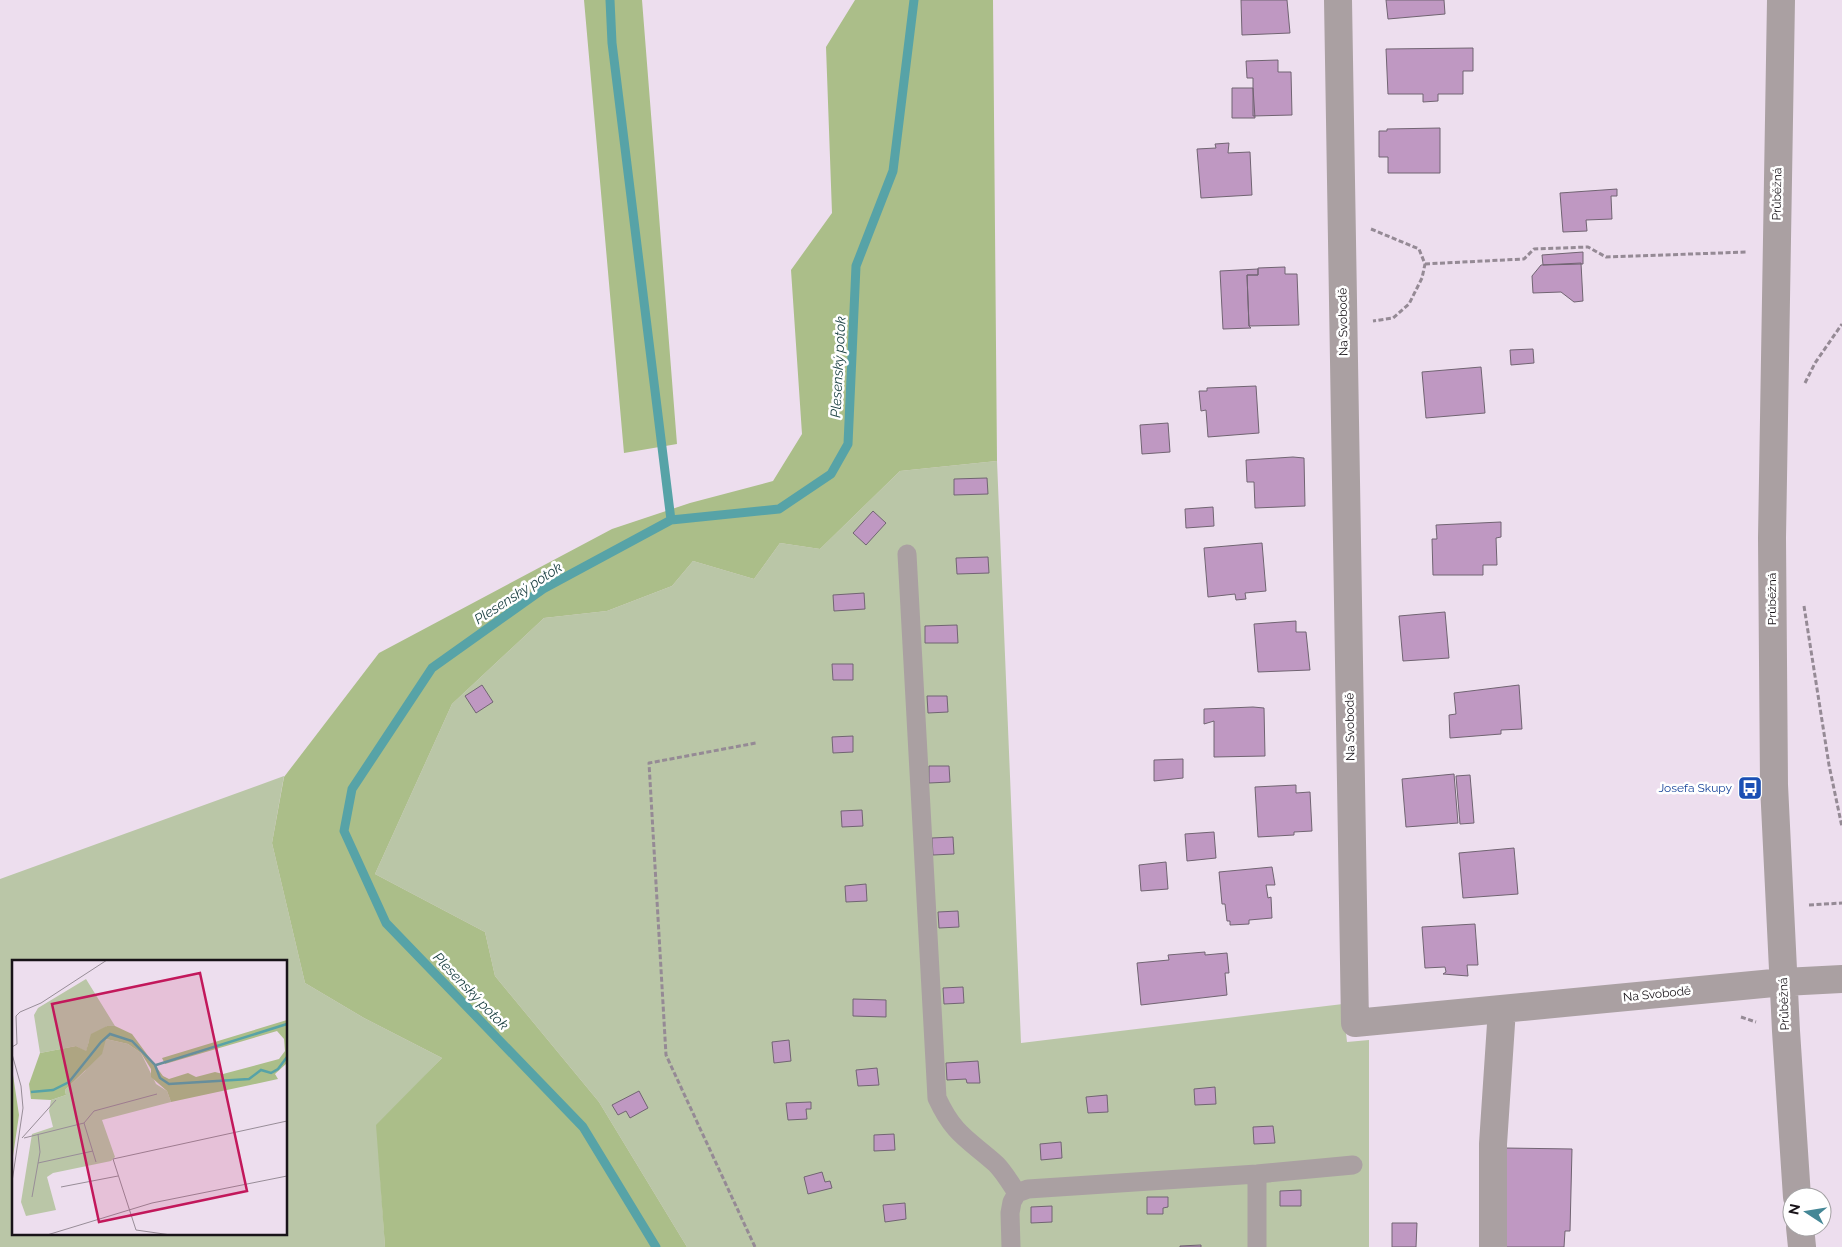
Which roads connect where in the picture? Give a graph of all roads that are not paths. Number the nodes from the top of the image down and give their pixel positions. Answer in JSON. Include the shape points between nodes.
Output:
{"nodes":[{"id":1,"x":1338,"y":0,"type":"edge"},
{"id":2,"x":1781,"y":0,"type":"edge"},
{"id":3,"x":907,"y":554,"type":"dead end"},
{"id":4,"x":1842,"y":979,"type":"edge"},
{"id":5,"x":1784,"y":982,"type":"junction"},
{"id":6,"x":1502,"y":1009,"type":"junction"},
{"id":7,"x":1353,"y":1165,"type":"dead end"},
{"id":8,"x":1257,"y":1174,"type":"junction"},
{"id":9,"x":1797,"y":1187,"type":"edge"},
{"id":10,"x":1017,"y":1193,"type":"junction"},
{"id":11,"x":1011,"y":1247,"type":"edge"},
{"id":12,"x":1257,"y":1247,"type":"edge"},
{"id":13,"x":1492,"y":1247,"type":"edge"}],
"edges":[{"from":1,"to":6,"type":"street","name":"Na Svobodě","via":[[1355,1023]]},
{"from":2,"to":5,"type":"street","name":"Průběžná","via":[[1773,652],[1774,786]]},
{"from":3,"to":10,"type":"lane","via":[[937,1098],[961,1136],[997,1165]]},
{"from":4,"to":5,"type":"street","name":"Na Svobodě"},
{"from":5,"to":6,"type":"street","name":"Na Svobodě"},
{"from":5,"to":9,"type":"street","name":"Průběžná"},
{"from":6,"to":13,"type":"street","via":[[1493,1144]]},
{"from":7,"to":8,"type":"lane"},
{"from":8,"to":10,"type":"lane","via":[[1028,1189]]},
{"from":8,"to":12,"type":"lane"},
{"from":10,"to":11,"type":"lane","via":[[1010,1213]]}]}
